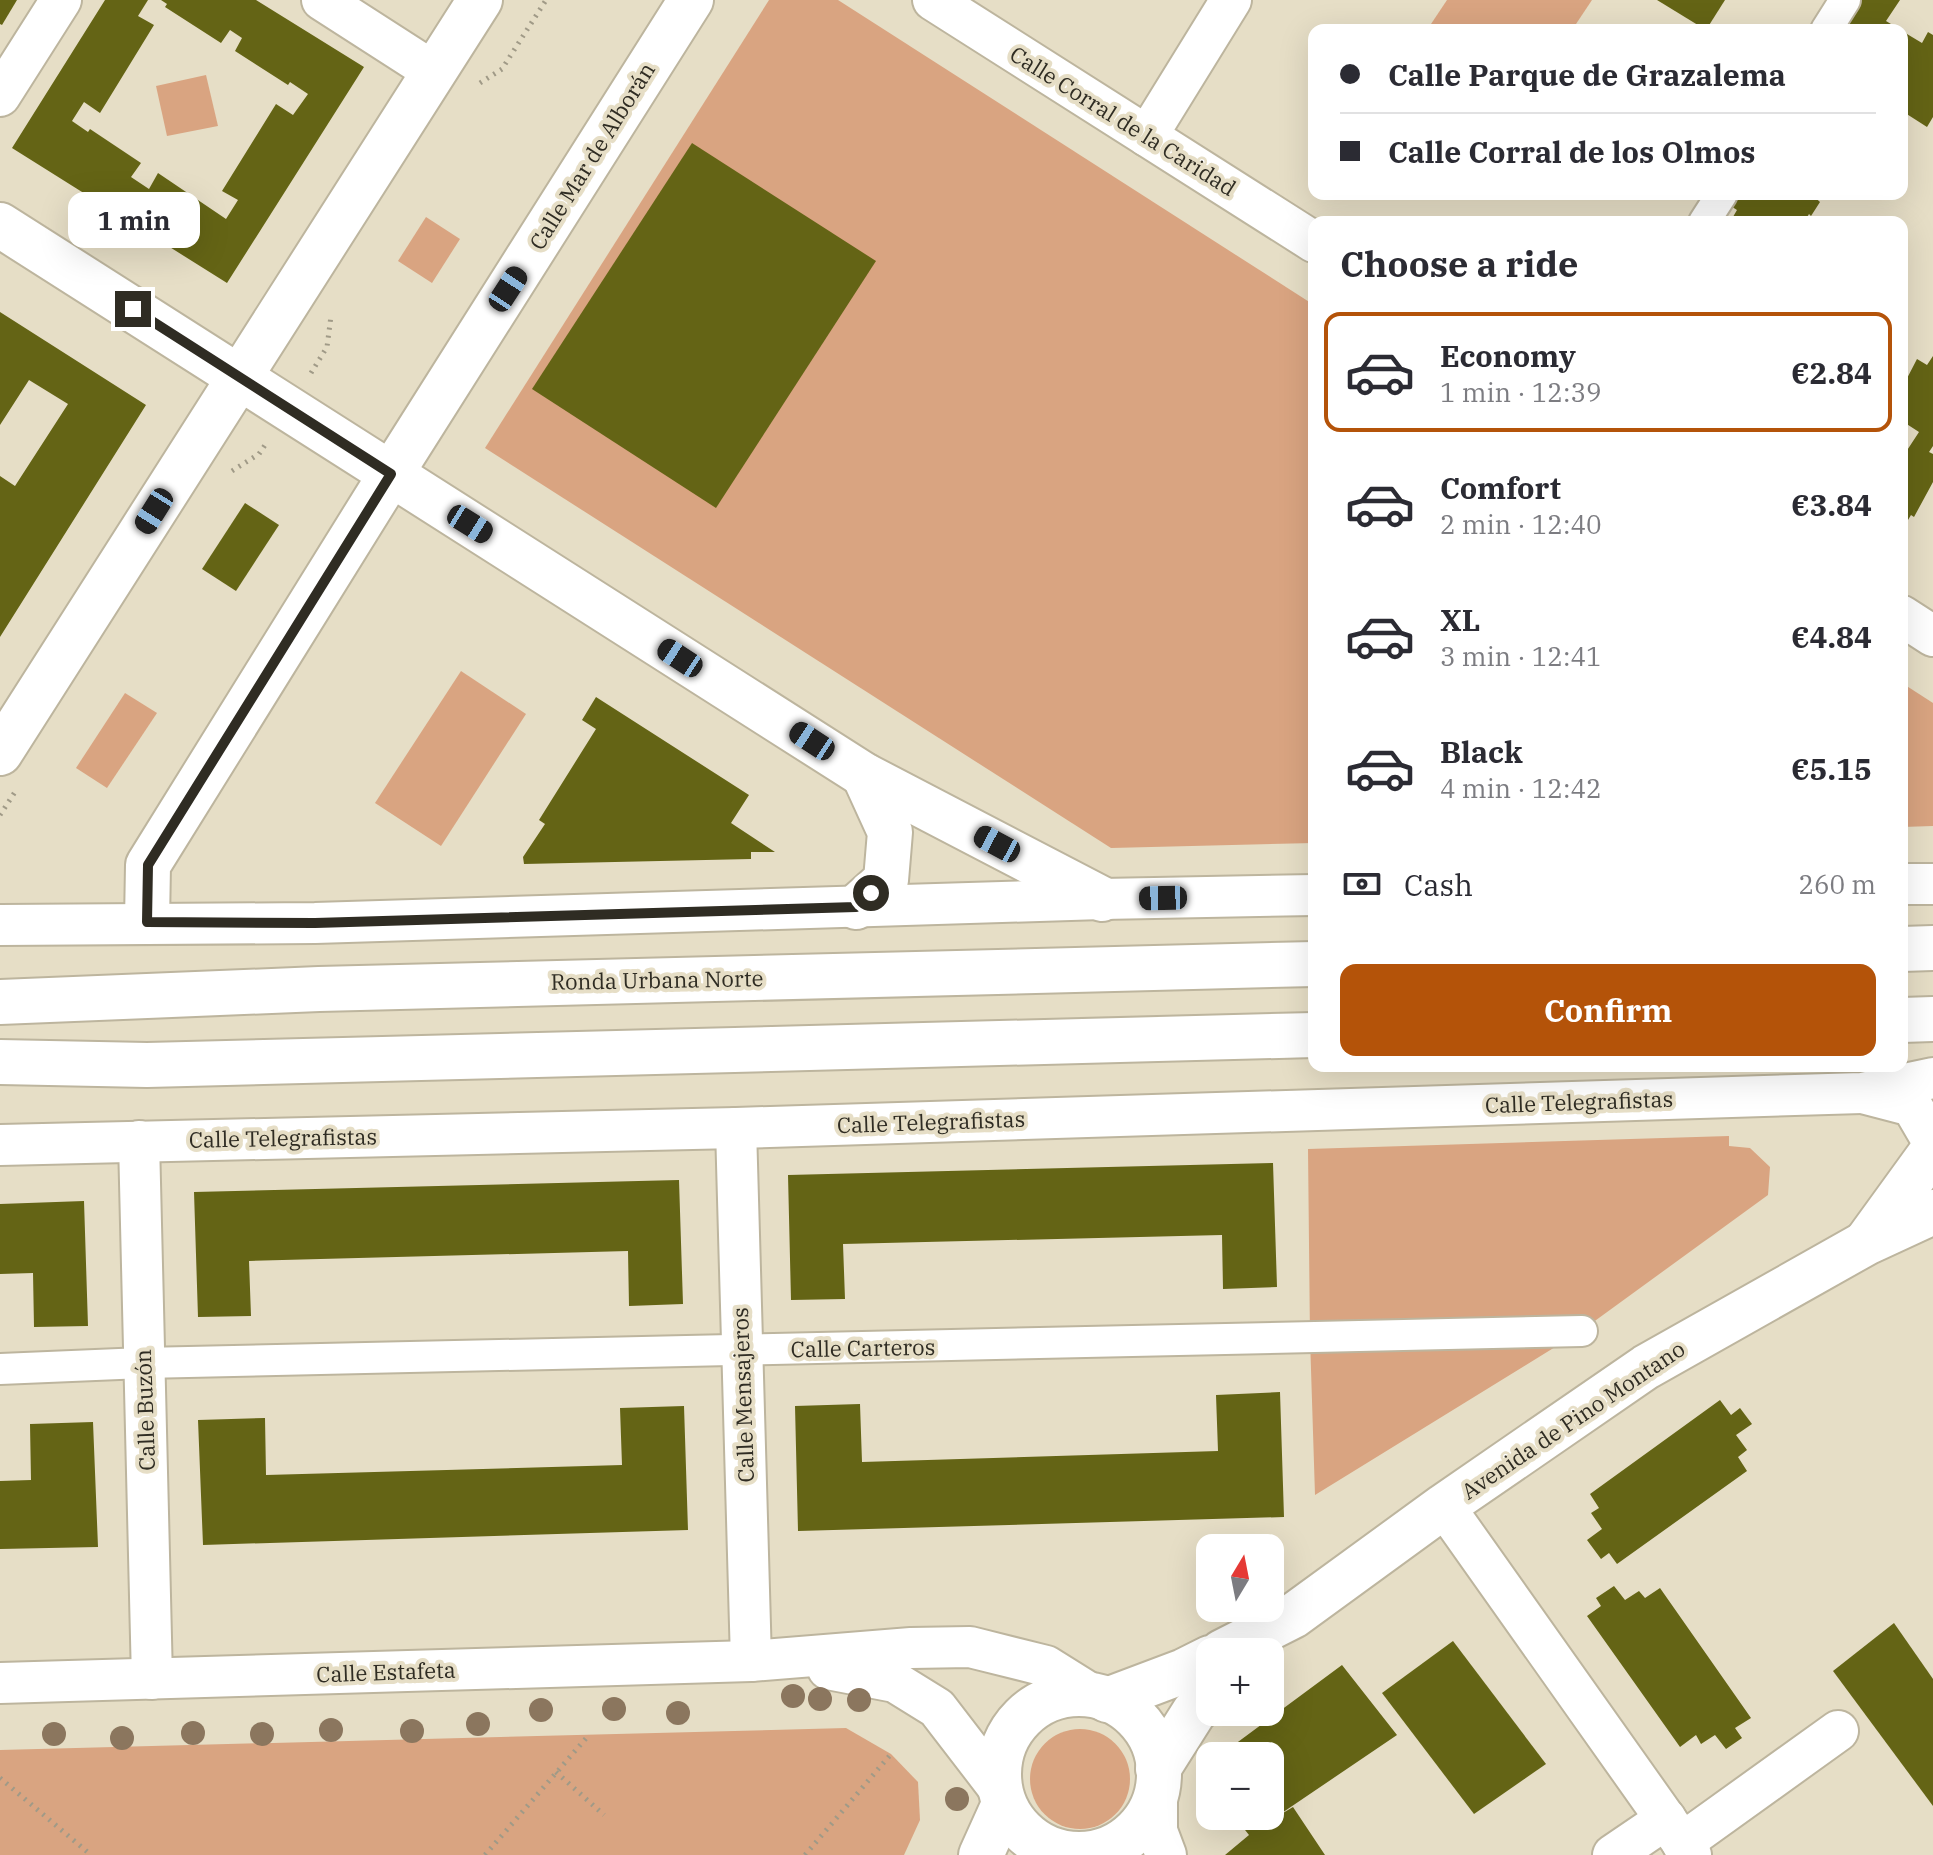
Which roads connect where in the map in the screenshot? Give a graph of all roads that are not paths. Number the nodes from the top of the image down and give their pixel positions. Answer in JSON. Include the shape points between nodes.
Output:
{"nodes":[{"id":1,"x":61,"y":0,"type":"edge"},
{"id":2,"x":322,"y":0,"type":"edge"},
{"id":3,"x":480,"y":0,"type":"edge"},
{"id":4,"x":691,"y":0,"type":"edge"},
{"id":5,"x":933,"y":0,"type":"edge"},
{"id":6,"x":1231,"y":0,"type":"edge"},
{"id":7,"x":1845,"y":0,"type":"edge"},
{"id":8,"x":1830,"y":24,"type":"edge"},
{"id":9,"x":434,"y":72,"type":"junction"},
{"id":10,"x":0,"y":96,"type":"edge"},
{"id":11,"x":1147,"y":136,"type":"junction"},
{"id":12,"x":0,"y":225,"type":"edge"},
{"id":13,"x":1308,"y":238,"type":"edge"},
{"id":14,"x":239,"y":377,"type":"junction"},
{"id":15,"x":391,"y":474,"type":"junction"},
{"id":16,"x":0,"y":753,"type":"edge"},
{"id":17,"x":864,"y":775,"type":"junction"},
{"id":18,"x":1908,"y":884,"type":"edge"},
{"id":19,"x":1933,"y":884,"type":"edge"},
{"id":20,"x":1308,"y":895,"type":"edge"},
{"id":21,"x":1102,"y":899,"type":"junction"},
{"id":22,"x":856,"y":907,"type":"junction"},
{"id":23,"x":147,"y":922,"type":"junction"},
{"id":24,"x":0,"y":925,"type":"edge"},
{"id":25,"x":1933,"y":948,"type":"edge"},
{"id":26,"x":1908,"y":949,"type":"edge"},
{"id":27,"x":1308,"y":964,"type":"edge"},
{"id":28,"x":0,"y":1002,"type":"edge"},
{"id":29,"x":1933,"y":1019,"type":"edge"},
{"id":30,"x":1908,"y":1020,"type":"edge"},
{"id":31,"x":1308,"y":1035,"type":"edge"},
{"id":32,"x":0,"y":1062,"type":"edge"},
{"id":33,"x":147,"y":1065,"type":"junction"},
{"id":34,"x":1933,"y":1078,"type":"edge"},
{"id":35,"x":0,"y":1086,"type":"edge"},
{"id":36,"x":1862,"y":1093,"type":"junction"},
{"id":37,"x":736,"y":1128,"type":"junction"},
{"id":38,"x":139,"y":1141,"type":"junction"},
{"id":39,"x":1933,"y":1142,"type":"edge"},
{"id":40,"x":0,"y":1145,"type":"edge"},
{"id":41,"x":1933,"y":1150,"type":"edge"},
{"id":42,"x":1933,"y":1212,"type":"edge"},
{"id":43,"x":1866,"y":1243,"type":"junction"},
{"id":44,"x":1582,"y":1331,"type":"dead end"},
{"id":45,"x":742,"y":1350,"type":"junction"},
{"id":46,"x":143,"y":1363,"type":"junction"},
{"id":47,"x":0,"y":1369,"type":"edge"},
{"id":48,"x":1444,"y":1506,"type":"junction"},
{"id":49,"x":1293,"y":1616,"type":"junction"},
{"id":50,"x":1250,"y":1638,"type":"edge"},
{"id":51,"x":1270,"y":1638,"type":"edge"},
{"id":52,"x":762,"y":1660,"type":"junction"},
{"id":53,"x":1196,"y":1665,"type":"edge"},
{"id":54,"x":152,"y":1679,"type":"junction"},
{"id":55,"x":0,"y":1683,"type":"edge"},
{"id":56,"x":1100,"y":1698,"type":"junction"},
{"id":57,"x":1196,"y":1710,"type":"edge"},
{"id":58,"x":1838,"y":1731,"type":"dead end"},
{"id":59,"x":1158,"y":1780,"type":"junction"},
{"id":60,"x":1002,"y":1797,"type":"junction"},
{"id":61,"x":1680,"y":1839,"type":"edge"},
{"id":62,"x":1087,"y":1853,"type":"edge"},
{"id":63,"x":981,"y":1855,"type":"edge"},
{"id":64,"x":1166,"y":1855,"type":"edge"},
{"id":65,"x":1613,"y":1855,"type":"edge"}],
"edges":[{"from":1,"to":10,"type":"street"},
{"from":2,"to":9,"type":"street"},
{"from":3,"to":9,"type":"street"},
{"from":4,"to":15,"type":"street","name":"Calle Mar de Alborán"},
{"from":5,"to":11,"type":"street","name":"Calle Corral de la Caridad"},
{"from":6,"to":11,"type":"street"},
{"from":7,"to":8,"type":"street"},
{"from":9,"to":14,"type":"street"},
{"from":11,"to":13,"type":"street","name":"Calle Corral de la Caridad"},
{"from":12,"to":14,"type":"street"},
{"from":14,"to":15,"type":"street"},
{"from":14,"to":16,"type":"street"},
{"from":15,"to":17,"type":"street"},
{"from":15,"to":23,"type":"street","name":"Calle Mar de Alborán","via":[[148,865]]},
{"from":17,"to":21,"type":"street"},
{"from":17,"to":22,"type":"street","via":[[890,832],[886,880]]},
{"from":18,"to":19,"type":"street"},
{"from":20,"to":21,"type":"street"},
{"from":21,"to":22,"type":"street"},
{"from":22,"to":23,"type":"street","via":[[301,923]]},
{"from":23,"to":24,"type":"street"},
{"from":25,"to":26,"type":"street"},
{"from":27,"to":28,"type":"street","name":"Ronda Urbana Norte"},
{"from":29,"to":30,"type":"street"},
{"from":31,"to":33,"type":"street"},
{"from":32,"to":33,"type":"street"},
{"from":33,"to":35,"type":"street"},
{"from":34,"to":36,"type":"street"},
{"from":36,"to":37,"type":"street","name":"Calle Telegrafistas"},
{"from":36,"to":39,"type":"street","via":[[1912,1106]]},
{"from":37,"to":38,"type":"street","name":"Calle Telegrafistas"},
{"from":37,"to":45,"type":"street","name":"Calle Mensajeros"},
{"from":38,"to":40,"type":"street","name":"Calle Telegrafistas"},
{"from":38,"to":46,"type":"street","name":"Calle Buzón"},
{"from":41,"to":43,"type":"street"},
{"from":42,"to":43,"type":"street","name":"Avenida de Pino Montano"},
{"from":43,"to":48,"type":"street","name":"Avenida de Pino Montano","via":[[1646,1367]]},
{"from":44,"to":45,"type":"street","name":"Calle Carteros"},
{"from":45,"to":46,"type":"street","name":"Calle Carteros"},
{"from":45,"to":52,"type":"street","name":"Calle Mensajeros"},
{"from":46,"to":47,"type":"street","name":"Calle Carteros"},
{"from":46,"to":54,"type":"street","name":"Calle Buzón"},
{"from":48,"to":49,"type":"street","name":"Avenida de Pino Montano"},
{"from":48,"to":61,"type":"street"},
{"from":49,"to":50,"type":"street","name":"Avenida de Pino Montano"},
{"from":49,"to":51,"type":"street","name":"Avenida de Pino Montano"},
{"from":52,"to":54,"type":"street","name":"Calle Estafeta"},
{"from":52,"to":56,"type":"street","name":"Calle Estafeta","via":[[970,1647],[1046,1666]]},
{"from":52,"to":60,"type":"street","name":"Calle Estafeta","via":[[895,1682],[937,1708]]},
{"from":53,"to":56,"type":"street"},
{"from":54,"to":55,"type":"street","name":"Calle Estafeta"},
{"from":56,"to":59,"type":"street","via":[[1132,1715],[1142,1727]]},
{"from":56,"to":60,"type":"street","via":[[1063,1696],[1022,1719],[1005,1744],[999,1775]]},
{"from":57,"to":59,"type":"street"},
{"from":58,"to":61,"type":"street"},
{"from":59,"to":62,"type":"street","via":[[1151,1810],[1139,1827],[1123,1840]]},
{"from":59,"to":64,"type":"street","via":[[1157,1831]]},
{"from":60,"to":62,"type":"street","via":[[1012,1818],[1034,1841]]},
{"from":60,"to":63,"type":"street"},
{"from":61,"to":65,"type":"street"}]}
